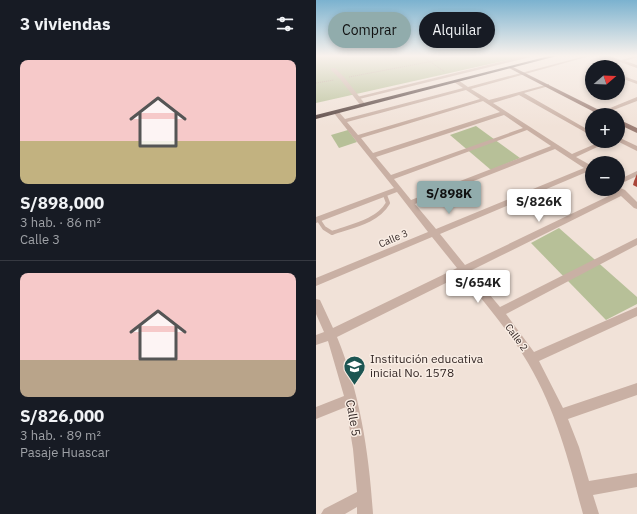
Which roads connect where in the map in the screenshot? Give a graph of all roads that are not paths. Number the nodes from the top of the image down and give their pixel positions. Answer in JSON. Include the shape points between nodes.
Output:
{"nodes":[{"id":1,"x":344,"y":80,"type":"edge"},
{"id":2,"x":431,"y":80,"type":"edge"},
{"id":3,"x":460,"y":80,"type":"edge"},
{"id":4,"x":497,"y":80,"type":"edge"},
{"id":5,"x":537,"y":80,"type":"edge"},
{"id":6,"x":456,"y":81,"type":"junction"},
{"id":7,"x":547,"y":85,"type":"junction"},
{"id":8,"x":467,"y":88,"type":"junction"},
{"id":9,"x":520,"y":93,"type":"junction"},
{"id":10,"x":358,"y":98,"type":"junction"},
{"id":11,"x":637,"y":99,"type":"edge"},
{"id":12,"x":487,"y":101,"type":"junction"},
{"id":13,"x":628,"y":102,"type":"junction"},
{"id":14,"x":363,"y":105,"type":"junction"},
{"id":15,"x":637,"y":106,"type":"edge"},
{"id":16,"x":591,"y":108,"type":"edge"},
{"id":17,"x":616,"y":108,"type":"edge"},
{"id":18,"x":336,"y":112,"type":"junction"},
{"id":19,"x":504,"y":113,"type":"junction"},
{"id":20,"x":316,"y":117,"type":"edge"},
{"id":21,"x":344,"y":121,"type":"junction"},
{"id":22,"x":625,"y":125,"type":"edge"},
{"id":23,"x":528,"y":128,"type":"junction"},
{"id":24,"x":585,"y":129,"type":"edge"},
{"id":25,"x":636,"y":130,"type":"edge"},
{"id":26,"x":358,"y":137,"type":"junction"},
{"id":27,"x":625,"y":143,"type":"edge"},
{"id":28,"x":557,"y":146,"type":"junction"},
{"id":29,"x":590,"y":148,"type":"edge"},
{"id":30,"x":637,"y":149,"type":"edge"},
{"id":31,"x":372,"y":156,"type":"junction"},
{"id":32,"x":572,"y":156,"type":"junction"},
{"id":33,"x":585,"y":165,"type":"edge"},
{"id":34,"x":585,"y":171,"type":"edge"},
{"id":35,"x":637,"y":173,"type":"edge"},
{"id":36,"x":390,"y":178,"type":"junction"},
{"id":37,"x":625,"y":179,"type":"edge"},
{"id":38,"x":399,"y":189,"type":"junction"},
{"id":39,"x":385,"y":195,"type":"junction"},
{"id":40,"x":625,"y":195,"type":"edge"},
{"id":41,"x":610,"y":196,"type":"edge"},
{"id":42,"x":410,"y":203,"type":"junction"},
{"id":43,"x":637,"y":206,"type":"edge"},
{"id":44,"x":317,"y":220,"type":"edge"},
{"id":45,"x":434,"y":232,"type":"junction"},
{"id":46,"x":637,"y":241,"type":"edge"},
{"id":47,"x":465,"y":270,"type":"junction"},
{"id":48,"x":316,"y":282,"type":"edge"},
{"id":49,"x":316,"y":303,"type":"edge"},
{"id":50,"x":637,"y":311,"type":"edge"},
{"id":51,"x":499,"y":313,"type":"junction"},
{"id":52,"x":330,"y":335,"type":"junction"},
{"id":53,"x":316,"y":340,"type":"edge"},
{"id":54,"x":532,"y":359,"type":"junction"},
{"id":55,"x":637,"y":390,"type":"edge"},
{"id":56,"x":351,"y":398,"type":"junction"},
{"id":57,"x":316,"y":413,"type":"edge"},
{"id":58,"x":560,"y":415,"type":"junction"},
{"id":59,"x":637,"y":480,"type":"edge"},
{"id":60,"x":584,"y":489,"type":"junction"},
{"id":61,"x":364,"y":496,"type":"junction"},
{"id":62,"x":329,"y":514,"type":"edge"},
{"id":63,"x":365,"y":514,"type":"edge"},
{"id":64,"x":590,"y":514,"type":"edge"}],
"edges":[{"from":1,"to":10,"type":"street"},
{"from":2,"to":10,"type":"lane"},
{"from":3,"to":6,"type":"highway"},
{"from":4,"to":8,"type":"street"},
{"from":5,"to":7,"type":"street"},
{"from":6,"to":8,"type":"street"},
{"from":6,"to":14,"type":"highway"},
{"from":7,"to":9,"type":"street"},
{"from":7,"to":16,"type":"street"},
{"from":8,"to":12,"type":"street"},
{"from":8,"to":21,"type":"street"},
{"from":9,"to":12,"type":"street"},
{"from":9,"to":24,"type":"street"},
{"from":10,"to":14,"type":"street"},
{"from":11,"to":13,"type":"street"},
{"from":12,"to":19,"type":"street"},
{"from":12,"to":26,"type":"street"},
{"from":13,"to":15,"type":"street"},
{"from":13,"to":17,"type":"street"},
{"from":14,"to":18,"type":"highway"},
{"from":18,"to":20,"type":"highway"},
{"from":18,"to":21,"type":"street","name":"Calle 2"},
{"from":19,"to":23,"type":"street"},
{"from":19,"to":31,"type":"street"},
{"from":21,"to":26,"type":"street","name":"Calle 2"},
{"from":22,"to":25,"type":"street"},
{"from":23,"to":28,"type":"street"},
{"from":23,"to":36,"type":"street"},
{"from":26,"to":31,"type":"street","name":"Calle 2"},
{"from":27,"to":30,"type":"street"},
{"from":28,"to":32,"type":"street"},
{"from":28,"to":42,"type":"street"},
{"from":29,"to":32,"type":"street"},
{"from":31,"to":36,"type":"street","name":"Calle 2"},
{"from":32,"to":33,"type":"street"},
{"from":34,"to":45,"type":"street","name":"Calle 3"},
{"from":35,"to":37,"type":"street"},
{"from":36,"to":38,"type":"street","name":"Calle 2"},
{"from":38,"to":39,"type":"street"},
{"from":38,"to":42,"type":"street","name":"Calle 2"},
{"from":39,"to":44,"type":"street"},
{"from":39,"to":44,"type":"lane","via":[[388,203],[386,209],[353,226],[332,233]]},
{"from":40,"to":43,"type":"street"},
{"from":41,"to":47,"type":"street"},
{"from":42,"to":45,"type":"street","name":"Calle 2"},
{"from":45,"to":47,"type":"street","name":"Calle 2"},
{"from":45,"to":48,"type":"street","name":"Calle 3"},
{"from":46,"to":51,"type":"street"},
{"from":47,"to":51,"type":"street","name":"Calle 2"},
{"from":47,"to":52,"type":"street"},
{"from":49,"to":52,"type":"street","name":"Calle 5"},
{"from":50,"to":54,"type":"street"},
{"from":51,"to":54,"type":"street","name":"Calle 2"},
{"from":52,"to":53,"type":"street"},
{"from":52,"to":56,"type":"street","name":"Calle 5"},
{"from":54,"to":58,"type":"street","name":"Calle 2"},
{"from":55,"to":58,"type":"street"},
{"from":56,"to":57,"type":"street"},
{"from":56,"to":61,"type":"street","name":"Calle 5"},
{"from":58,"to":60,"type":"street","name":"Calle 2"},
{"from":59,"to":60,"type":"street"},
{"from":60,"to":64,"type":"street","name":"Calle 2"},
{"from":61,"to":62,"type":"street"},
{"from":61,"to":63,"type":"street","name":"Calle 5"}]}
